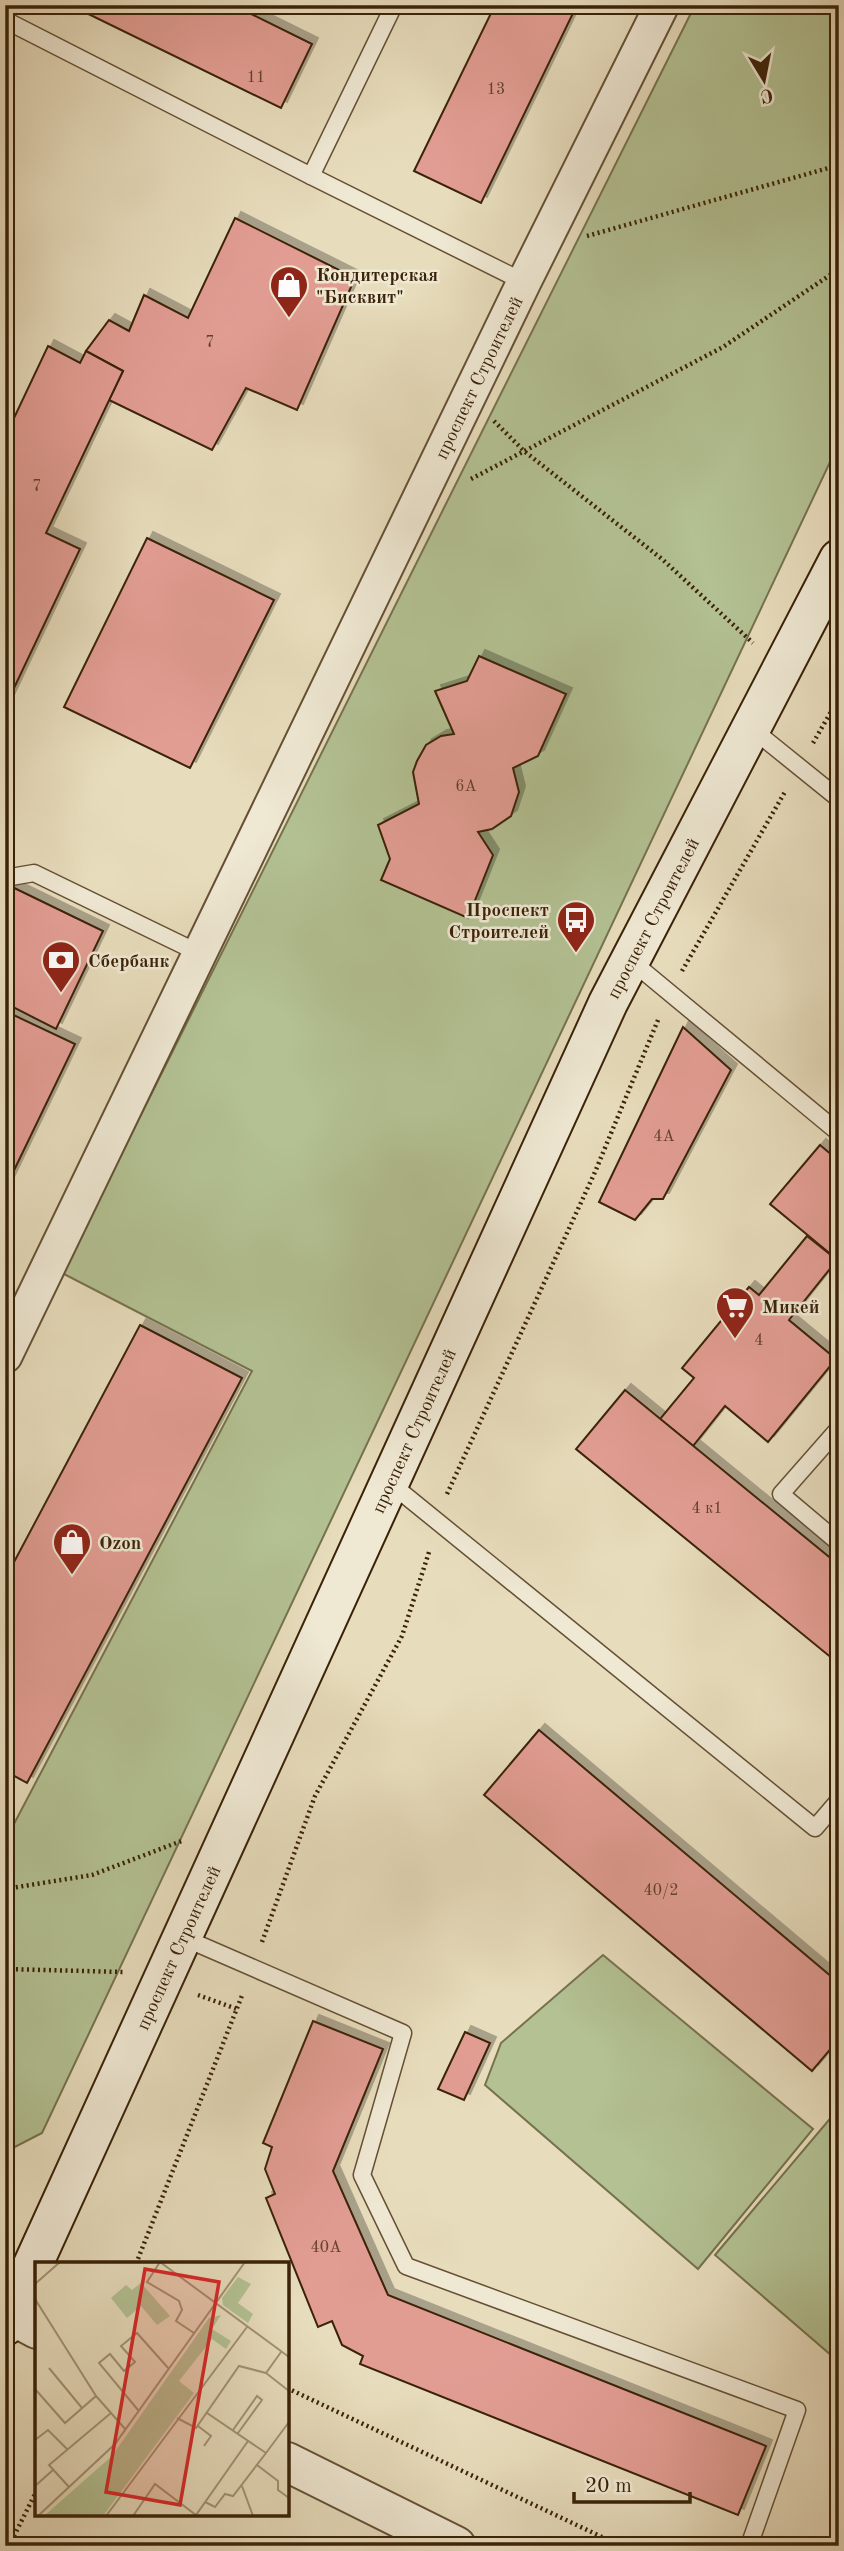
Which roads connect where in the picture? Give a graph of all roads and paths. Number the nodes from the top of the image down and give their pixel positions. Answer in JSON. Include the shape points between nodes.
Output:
{"nodes":[{"id":1,"x":394,"y":5,"type":"edge"},
{"id":2,"x":662,"y":5,"type":"edge"},
{"id":3,"x":5,"y":20,"type":"edge"},
{"id":4,"x":839,"y":166,"type":"edge"},
{"id":5,"x":311,"y":176,"type":"junction"},
{"id":6,"x":547,"y":242,"type":"junction"},
{"id":7,"x":839,"y":269,"type":"edge"},
{"id":8,"x":524,"y":282,"type":"junction"},
{"id":9,"x":468,"y":405,"type":"junction"},
{"id":10,"x":524,"y":451,"type":"junction"},
{"id":11,"x":422,"y":500,"type":"junction"},
{"id":12,"x":839,"y":559,"type":"edge"},
{"id":13,"x":757,"y":647,"type":"dead end"},
{"id":14,"x":839,"y":698,"type":"edge"},
{"id":15,"x":751,"y":728,"type":"junction"},
{"id":16,"x":799,"y":767,"type":"junction"},
{"id":17,"x":839,"y":799,"type":"edge"},
{"id":18,"x":5,"y":878,"type":"edge"},
{"id":19,"x":201,"y":954,"type":"junction"},
{"id":20,"x":630,"y":960,"type":"junction"},
{"id":21,"x":670,"y":993,"type":"junction"},
{"id":22,"x":839,"y":1133,"type":"edge"},
{"id":23,"x":5,"y":1356,"type":"edge"},
{"id":24,"x":839,"y":1428,"type":"edge"},
{"id":25,"x":390,"y":1483,"type":"junction"},
{"id":26,"x":438,"y":1522,"type":"junction"},
{"id":27,"x":839,"y":1543,"type":"edge"},
{"id":28,"x":839,"y":1800,"type":"edge"},
{"id":29,"x":187,"y":1840,"type":"dead end"},
{"id":30,"x":5,"y":1889,"type":"edge"},
{"id":31,"x":182,"y":1937,"type":"junction"},
{"id":32,"x":252,"y":1967,"type":"junction"},
{"id":33,"x":39,"y":2262,"type":"edge"},
{"id":34,"x":137,"y":2262,"type":"edge"},
{"id":35,"x":35,"y":2272,"type":"edge"},
{"id":36,"x":14,"y":2320,"type":"edge"},
{"id":37,"x":289,"y":2389,"type":"edge"},
{"id":38,"x":289,"y":2463,"type":"edge"},
{"id":39,"x":35,"y":2494,"type":"edge"},
{"id":40,"x":9,"y":2546,"type":"edge"},
{"id":41,"x":456,"y":2546,"type":"edge"},
{"id":42,"x":621,"y":2546,"type":"edge"},
{"id":43,"x":749,"y":2546,"type":"edge"}],
"edges":[{"from":1,"to":5,"type":"lane"},
{"from":2,"to":6,"type":"street","name":"проспект Строителей"},
{"from":3,"to":5,"type":"lane"},
{"from":4,"to":6,"type":"path","via":[[577,239]]},
{"from":5,"to":8,"type":"lane"},
{"from":6,"to":8,"type":"street","name":"проспект Строителей"},
{"from":7,"to":10,"type":"path","via":[[723,347]]},
{"from":8,"to":9,"type":"street","name":"проспект Строителей"},
{"from":9,"to":10,"type":"path","via":[[489,416]]},
{"from":9,"to":11,"type":"street","name":"проспект Строителей"},
{"from":10,"to":11,"type":"path"},
{"from":10,"to":13,"type":"path","via":[[662,559]]},
{"from":11,"to":19,"type":"street","name":"проспект Строителей"},
{"from":12,"to":15,"type":"main road","name":"проспект Строителей"},
{"from":14,"to":16,"type":"path"},
{"from":15,"to":16,"type":"lane"},
{"from":15,"to":20,"type":"main road","name":"проспект Строителей"},
{"from":16,"to":17,"type":"lane"},
{"from":16,"to":21,"type":"path"},
{"from":18,"to":19,"type":"lane","via":[[34,873]]},
{"from":19,"to":23,"type":"street","name":"проспект Строителей"},
{"from":20,"to":21,"type":"lane"},
{"from":20,"to":25,"type":"main road","name":"проспект Строителей"},
{"from":21,"to":22,"type":"lane"},
{"from":21,"to":26,"type":"path","via":[[595,1172],[450,1482]]},
{"from":24,"to":27,"type":"lane","via":[[781,1494]]},
{"from":25,"to":26,"type":"lane"},
{"from":25,"to":31,"type":"main road","name":"проспект Строителей"},
{"from":26,"to":28,"type":"lane","via":[[815,1828]]},
{"from":26,"to":32,"type":"path","via":[[402,1636],[315,1797]]},
{"from":29,"to":30,"type":"path","via":[[92,1875]]},
{"from":31,"to":32,"type":"lane"},
{"from":31,"to":33,"type":"main road","name":"проспект Строителей"},
{"from":32,"to":34,"type":"path"},
{"from":32,"to":43,"type":"lane","via":[[404,2033],[362,2175],[406,2266],[797,2410]]},
{"from":35,"to":36,"type":"main road","name":"проспект Строителей"},
{"from":37,"to":42,"type":"path"},
{"from":38,"to":41,"type":"main road"},
{"from":39,"to":40,"type":"path"}]}
